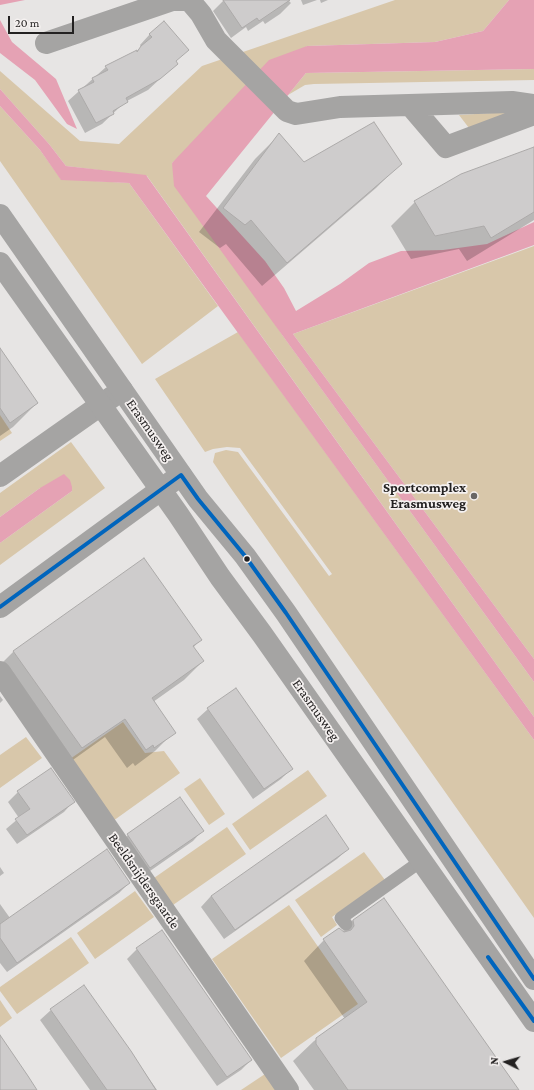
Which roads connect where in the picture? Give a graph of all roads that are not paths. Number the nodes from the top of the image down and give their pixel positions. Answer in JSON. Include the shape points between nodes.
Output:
{"nodes":[{"id":1,"x":190,"y":1,"type":"edge"},
{"id":2,"x":46,"y":43,"type":"dead end"},
{"id":3,"x":534,"y":105,"type":"edge"},
{"id":4,"x":411,"y":106,"type":"junction"},
{"id":5,"x":534,"y":114,"type":"edge"},
{"id":6,"x":0,"y":215,"type":"edge"},
{"id":7,"x":0,"y":263,"type":"edge"},
{"id":8,"x":122,"y":390,"type":"junction"},
{"id":9,"x":102,"y":406,"type":"junction"},
{"id":10,"x":181,"y":475,"type":"junction"},
{"id":11,"x":0,"y":476,"type":"edge"},
{"id":12,"x":161,"y":490,"type":"junction"},
{"id":13,"x":0,"y":607,"type":"edge"},
{"id":14,"x":0,"y":672,"type":"edge"},
{"id":15,"x":421,"y":861,"type":"junction"},
{"id":16,"x":346,"y":924,"type":"dead end"},
{"id":17,"x":531,"y":969,"type":"edge"},
{"id":18,"x":505,"y":981,"type":"junction"},
{"id":19,"x":534,"y":1021,"type":"edge"},
{"id":20,"x":288,"y":1090,"type":"edge"}],
"edges":[{"from":1,"to":2,"type":"main road","via":[[172,0]]},
{"from":1,"to":4,"type":"main road","via":[[216,40],[287,110],[296,114],[340,107]]},
{"from":3,"to":4,"type":"main road","via":[[512,102]]},
{"from":4,"to":5,"type":"main road","via":[[446,147]]},
{"from":6,"to":8,"type":"main road","name":"Erasmusweg"},
{"from":7,"to":9,"type":"main road","name":"Erasmusweg"},
{"from":8,"to":9,"type":"main road"},
{"from":8,"to":10,"type":"main road","name":"Erasmusweg"},
{"from":9,"to":11,"type":"main road"},
{"from":9,"to":12,"type":"main road","name":"Erasmusweg"},
{"from":10,"to":12,"type":"main road"},
{"from":10,"to":17,"type":"main road","name":"Erasmusweg","via":[[286,613]]},
{"from":12,"to":13,"type":"main road"},
{"from":12,"to":15,"type":"main road","name":"Erasmusweg"},
{"from":14,"to":20,"type":"main road","name":"Beeldsnijdersgaarde"},
{"from":15,"to":16,"type":"lane","via":[[341,918]]},
{"from":15,"to":18,"type":"main road","name":"Erasmusweg"},
{"from":17,"to":18,"type":"lane"},
{"from":18,"to":19,"type":"main road","name":"Erasmusweg"}]}
